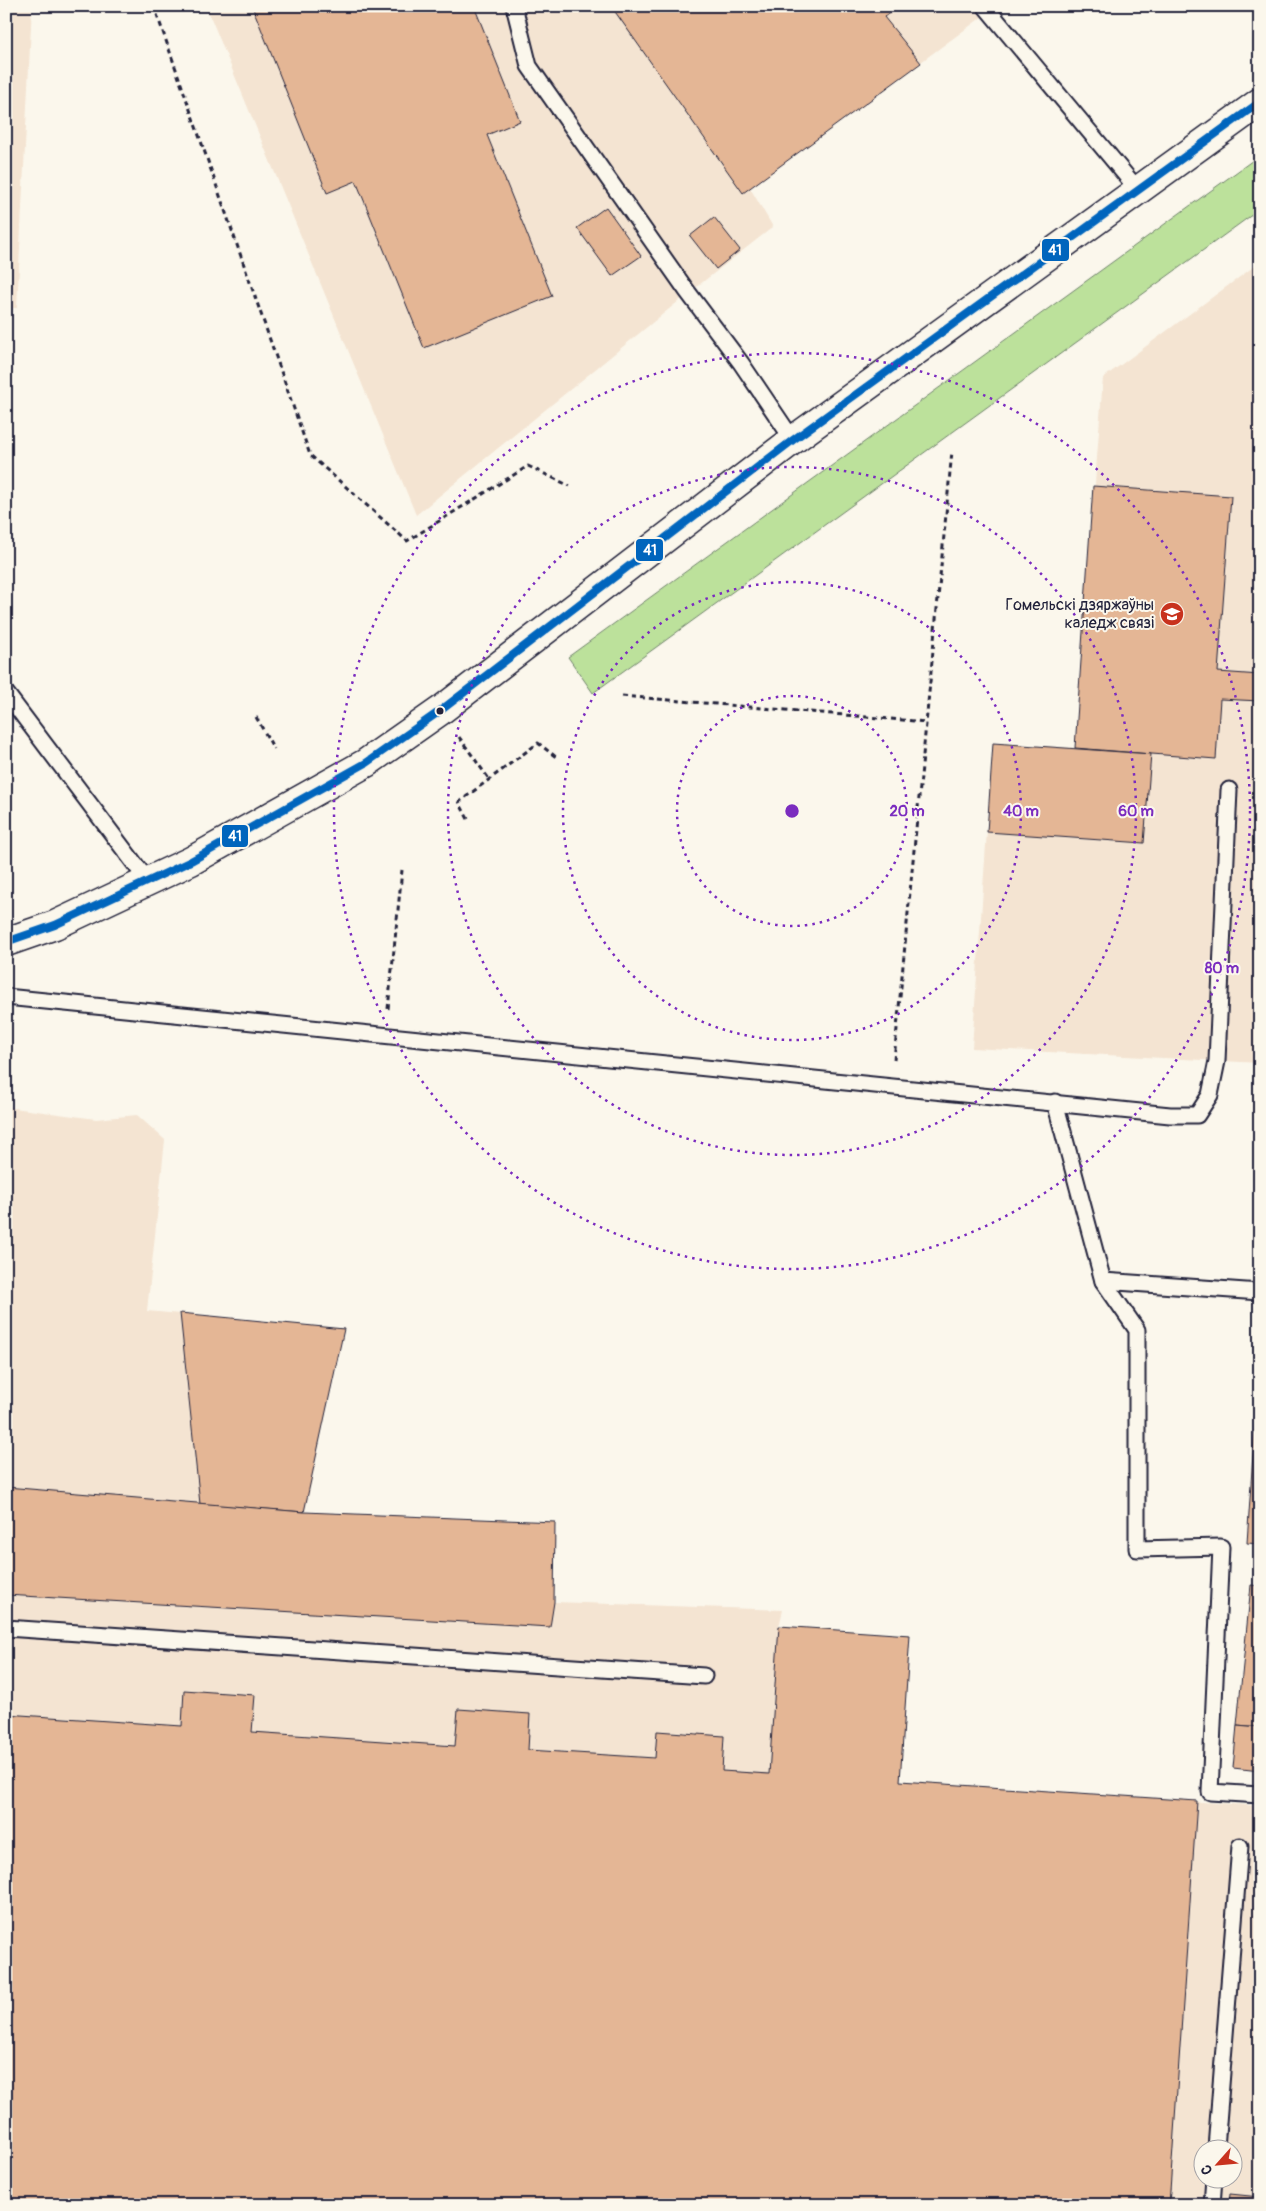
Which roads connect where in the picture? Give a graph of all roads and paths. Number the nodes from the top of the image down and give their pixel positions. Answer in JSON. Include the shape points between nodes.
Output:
{"nodes":[{"id":1,"x":154,"y":6,"type":"edge"},
{"id":2,"x":514,"y":6,"type":"edge"},
{"id":3,"x":985,"y":6,"type":"edge"},
{"id":4,"x":1260,"y":102,"type":"edge"},
{"id":5,"x":1138,"y":190,"type":"junction"},
{"id":6,"x":793,"y":440,"type":"junction"},
{"id":7,"x":952,"y":451,"type":"dead end"},
{"id":8,"x":570,"y":486,"type":"dead end"},
{"id":9,"x":6,"y":693,"type":"edge"},
{"id":10,"x":622,"y":696,"type":"dead end"},
{"id":11,"x":440,"y":711,"type":"junction"},
{"id":12,"x":256,"y":717,"type":"dead end"},
{"id":13,"x":926,"y":722,"type":"junction"},
{"id":14,"x":274,"y":749,"type":"dead end"},
{"id":15,"x":556,"y":756,"type":"dead end"},
{"id":16,"x":490,"y":779,"type":"junction"},
{"id":17,"x":1229,"y":790,"type":"dead end"},
{"id":18,"x":468,"y":819,"type":"dead end"},
{"id":19,"x":402,"y":870,"type":"dead end"},
{"id":20,"x":147,"y":880,"type":"junction"},
{"id":21,"x":6,"y":942,"type":"edge"},
{"id":22,"x":6,"y":997,"type":"edge"},
{"id":23,"x":385,"y":1035,"type":"junction"},
{"id":24,"x":891,"y":1085,"type":"junction"},
{"id":25,"x":1055,"y":1102,"type":"junction"},
{"id":26,"x":1103,"y":1280,"type":"junction"},
{"id":27,"x":1260,"y":1292,"type":"edge"},
{"id":28,"x":6,"y":1628,"type":"edge"},
{"id":29,"x":704,"y":1676,"type":"dead end"},
{"id":30,"x":1260,"y":1795,"type":"edge"},
{"id":31,"x":1240,"y":1846,"type":"dead end"},
{"id":32,"x":1217,"y":2138,"type":"edge"},
{"id":33,"x":1213,"y":2188,"type":"edge"},
{"id":34,"x":1212,"y":2205,"type":"edge"}],
"edges":[{"from":1,"to":8,"type":"path","via":[[310,455],[406,541],[528,466]]},
{"from":2,"to":6,"type":"lane","via":[[529,66]]},
{"from":3,"to":5,"type":"lane"},
{"from":4,"to":5,"type":"main road"},
{"from":5,"to":6,"type":"main road"},
{"from":6,"to":11,"type":"main road"},
{"from":7,"to":13,"type":"path"},
{"from":9,"to":20,"type":"lane"},
{"from":10,"to":13,"type":"path"},
{"from":11,"to":16,"type":"path"},
{"from":11,"to":20,"type":"main road","via":[[366,762],[191,861]]},
{"from":12,"to":14,"type":"path"},
{"from":13,"to":24,"type":"path"},
{"from":15,"to":16,"type":"path","via":[[538,744]]},
{"from":16,"to":18,"type":"path","via":[[459,802]]},
{"from":17,"to":25,"type":"lane","via":[[1217,1060],[1210,1095],[1197,1115]]},
{"from":19,"to":23,"type":"path"},
{"from":20,"to":21,"type":"main road","via":[[55,925]]},
{"from":22,"to":23,"type":"lane"},
{"from":23,"to":24,"type":"lane"},
{"from":24,"to":25,"type":"lane"},
{"from":25,"to":26,"type":"lane"},
{"from":26,"to":27,"type":"lane"},
{"from":26,"to":30,"type":"lane","via":[[1137,1330],[1137,1549],[1222,1547],[1210,1792]]},
{"from":28,"to":29,"type":"lane"},
{"from":31,"to":32,"type":"lane"},
{"from":33,"to":34,"type":"lane"}]}
